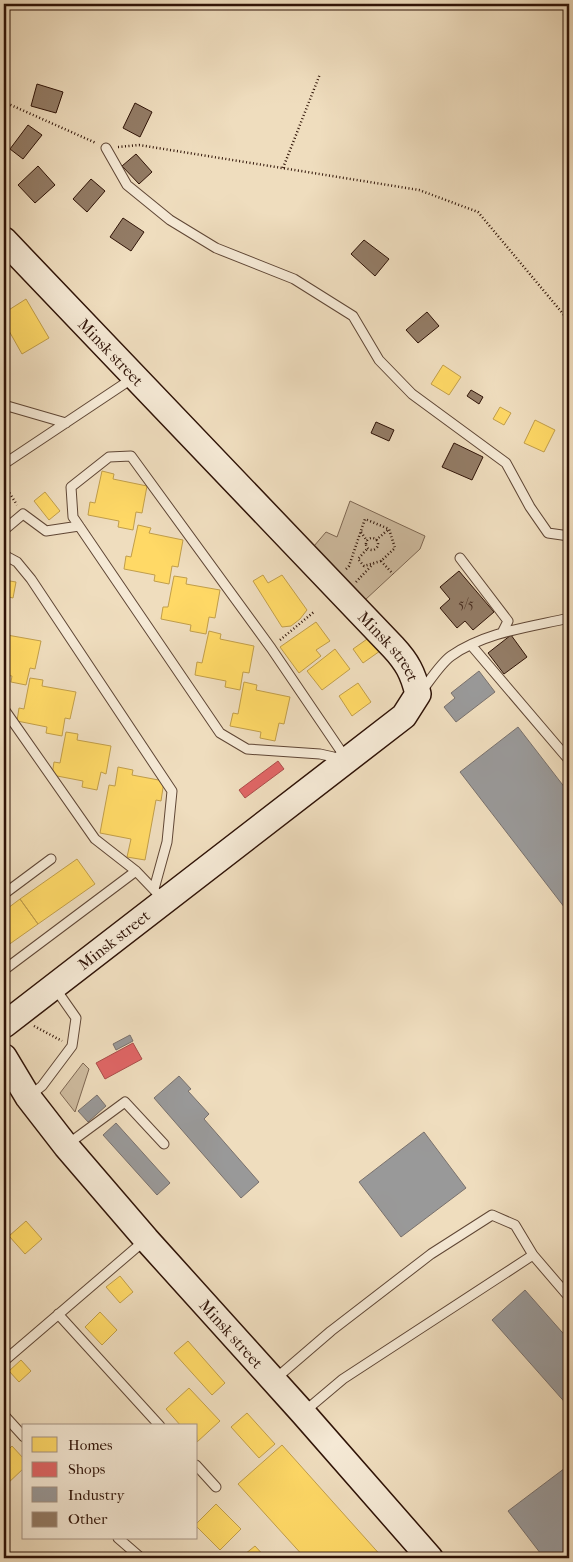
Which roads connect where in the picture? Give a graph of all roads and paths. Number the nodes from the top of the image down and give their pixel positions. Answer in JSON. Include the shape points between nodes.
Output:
{"nodes":[{"id":1,"x":320,"y":74,"type":"dead end"},
{"id":2,"x":4,"y":102,"type":"edge"},
{"id":3,"x":106,"y":148,"type":"junction"},
{"id":4,"x":283,"y":168,"type":"junction"},
{"id":5,"x":4,"y":240,"type":"edge"},
{"id":6,"x":569,"y":321,"type":"edge"},
{"id":7,"x":136,"y":377,"type":"junction"},
{"id":8,"x":4,"y":405,"type":"edge"},
{"id":9,"x":66,"y":423,"type":"junction"},
{"id":10,"x":4,"y":464,"type":"edge"},
{"id":11,"x":4,"y":484,"type":"edge"},
{"id":12,"x":24,"y":514,"type":"junction"},
{"id":13,"x":79,"y":526,"type":"junction"},
{"id":14,"x":389,"y":529,"type":"junction"},
{"id":15,"x":4,"y":530,"type":"edge"},
{"id":16,"x":361,"y":532,"type":"junction"},
{"id":17,"x":569,"y":536,"type":"edge"},
{"id":18,"x":367,"y":540,"type":"junction"},
{"id":19,"x":376,"y":540,"type":"junction"},
{"id":20,"x":367,"y":548,"type":"junction"},
{"id":21,"x":4,"y":555,"type":"edge"},
{"id":22,"x":460,"y":558,"type":"dead end"},
{"id":23,"x":358,"y":559,"type":"junction"},
{"id":24,"x":381,"y":561,"type":"junction"},
{"id":25,"x":374,"y":563,"type":"junction"},
{"id":26,"x":393,"y":574,"type":"dead end"},
{"id":27,"x":345,"y":579,"type":"junction"},
{"id":28,"x":315,"y":611,"type":"dead end"},
{"id":29,"x":569,"y":618,"type":"edge"},
{"id":30,"x":502,"y":633,"type":"junction"},
{"id":31,"x":471,"y":645,"type":"junction"},
{"id":32,"x":271,"y":648,"type":"junction"},
{"id":33,"x":416,"y":698,"type":"junction"},
{"id":34,"x":4,"y":710,"type":"edge"},
{"id":35,"x":347,"y":760,"type":"junction"},
{"id":36,"x":569,"y":760,"type":"edge"},
{"id":37,"x":51,"y":859,"type":"dead end"},
{"id":38,"x":136,"y":871,"type":"junction"},
{"id":39,"x":4,"y":894,"type":"edge"},
{"id":40,"x":159,"y":895,"type":"junction"},
{"id":41,"x":4,"y":970,"type":"edge"},
{"id":42,"x":54,"y":987,"type":"junction"},
{"id":43,"x":4,"y":1025,"type":"edge"},
{"id":44,"x":33,"y":1026,"type":"dead end"},
{"id":45,"x":72,"y":1046,"type":"junction"},
{"id":46,"x":4,"y":1057,"type":"edge"},
{"id":47,"x":28,"y":1097,"type":"junction"},
{"id":48,"x":164,"y":1144,"type":"dead end"},
{"id":49,"x":66,"y":1146,"type":"junction"},
{"id":50,"x":146,"y":1239,"type":"junction"},
{"id":51,"x":534,"y":1255,"type":"junction"},
{"id":52,"x":569,"y":1298,"type":"edge"},
{"id":53,"x":58,"y":1314,"type":"junction"},
{"id":54,"x":4,"y":1361,"type":"edge"},
{"id":55,"x":273,"y":1381,"type":"junction"},
{"id":56,"x":303,"y":1413,"type":"junction"},
{"id":57,"x":4,"y":1415,"type":"edge"},
{"id":58,"x":158,"y":1424,"type":"edge"},
{"id":59,"x":22,"y":1435,"type":"edge"},
{"id":60,"x":198,"y":1467,"type":"edge"},
{"id":61,"x":216,"y":1487,"type":"dead end"},
{"id":62,"x":120,"y":1540,"type":"edge"},
{"id":63,"x":141,"y":1558,"type":"edge"},
{"id":64,"x":430,"y":1558,"type":"edge"}],
"edges":[{"from":1,"to":4,"type":"path"},
{"from":2,"to":3,"type":"path"},
{"from":3,"to":4,"type":"path","via":[[140,145]]},
{"from":3,"to":17,"type":"lane","via":[[127,185],[170,220],[216,248],[294,279],[353,316],[380,360],[412,394],[506,463],[548,533]]},
{"from":4,"to":6,"type":"path","via":[[419,190],[478,212]]},
{"from":5,"to":7,"type":"main road","name":"Minsk street"},
{"from":7,"to":9,"type":"lane"},
{"from":7,"to":27,"type":"main road","name":"Minsk street"},
{"from":8,"to":9,"type":"lane"},
{"from":9,"to":10,"type":"lane"},
{"from":11,"to":12,"type":"path"},
{"from":12,"to":13,"type":"lane","via":[[46,530]]},
{"from":12,"to":15,"type":"lane"},
{"from":13,"to":32,"type":"lane","via":[[73,517],[72,487],[109,457],[131,456]]},
{"from":13,"to":35,"type":"lane","via":[[220,734],[247,749],[320,754]]},
{"from":14,"to":16,"type":"path","via":[[365,519]]},
{"from":14,"to":19,"type":"path"},
{"from":14,"to":24,"type":"path","via":[[395,548]]},
{"from":16,"to":18,"type":"path"},
{"from":16,"to":27,"type":"path"},
{"from":18,"to":19,"type":"path"},
{"from":18,"to":20,"type":"path"},
{"from":19,"to":20,"type":"path","via":[[376,549]]},
{"from":20,"to":23,"type":"path"},
{"from":21,"to":40,"type":"lane","via":[[32,579],[172,791]]},
{"from":22,"to":30,"type":"lane","via":[[508,621]]},
{"from":23,"to":25,"type":"path","via":[[364,566]]},
{"from":23,"to":27,"type":"path"},
{"from":24,"to":25,"type":"path"},
{"from":24,"to":26,"type":"path"},
{"from":25,"to":27,"type":"path"},
{"from":27,"to":33,"type":"main road","name":"Minsk street","via":[[406,661],[417,689]]},
{"from":28,"to":32,"type":"path"},
{"from":29,"to":30,"type":"lane"},
{"from":30,"to":31,"type":"lane"},
{"from":31,"to":33,"type":"lane","via":[[449,657]]},
{"from":31,"to":36,"type":"lane"},
{"from":32,"to":35,"type":"lane"},
{"from":33,"to":35,"type":"main road","name":"Minsk street","via":[[404,716]]},
{"from":34,"to":38,"type":"lane","via":[[95,839]]},
{"from":35,"to":40,"type":"main road","name":"Minsk street"},
{"from":37,"to":39,"type":"lane"},
{"from":38,"to":40,"type":"lane"},
{"from":38,"to":41,"type":"lane"},
{"from":40,"to":42,"type":"main road","name":"Minsk street"},
{"from":42,"to":43,"type":"main road","name":"Minsk street"},
{"from":42,"to":45,"type":"lane","via":[[76,1018]]},
{"from":44,"to":45,"type":"path"},
{"from":45,"to":47,"type":"lane","via":[[42,1086]]},
{"from":46,"to":47,"type":"main road","name":"Minsk street"},
{"from":47,"to":49,"type":"main road","name":"Minsk street"},
{"from":48,"to":49,"type":"lane","via":[[125,1102]]},
{"from":49,"to":50,"type":"main road","name":"Minsk street"},
{"from":50,"to":53,"type":"lane"},
{"from":50,"to":55,"type":"main road","name":"Minsk street"},
{"from":51,"to":52,"type":"lane"},
{"from":51,"to":55,"type":"lane","via":[[515,1225],[492,1214],[388,1286]]},
{"from":51,"to":56,"type":"lane","via":[[343,1379]]},
{"from":53,"to":54,"type":"lane"},
{"from":53,"to":58,"type":"lane"},
{"from":55,"to":56,"type":"main road","name":"Minsk street"},
{"from":56,"to":64,"type":"main road","name":"Minsk street"},
{"from":57,"to":59,"type":"lane"},
{"from":60,"to":61,"type":"lane"},
{"from":62,"to":63,"type":"lane"}]}
